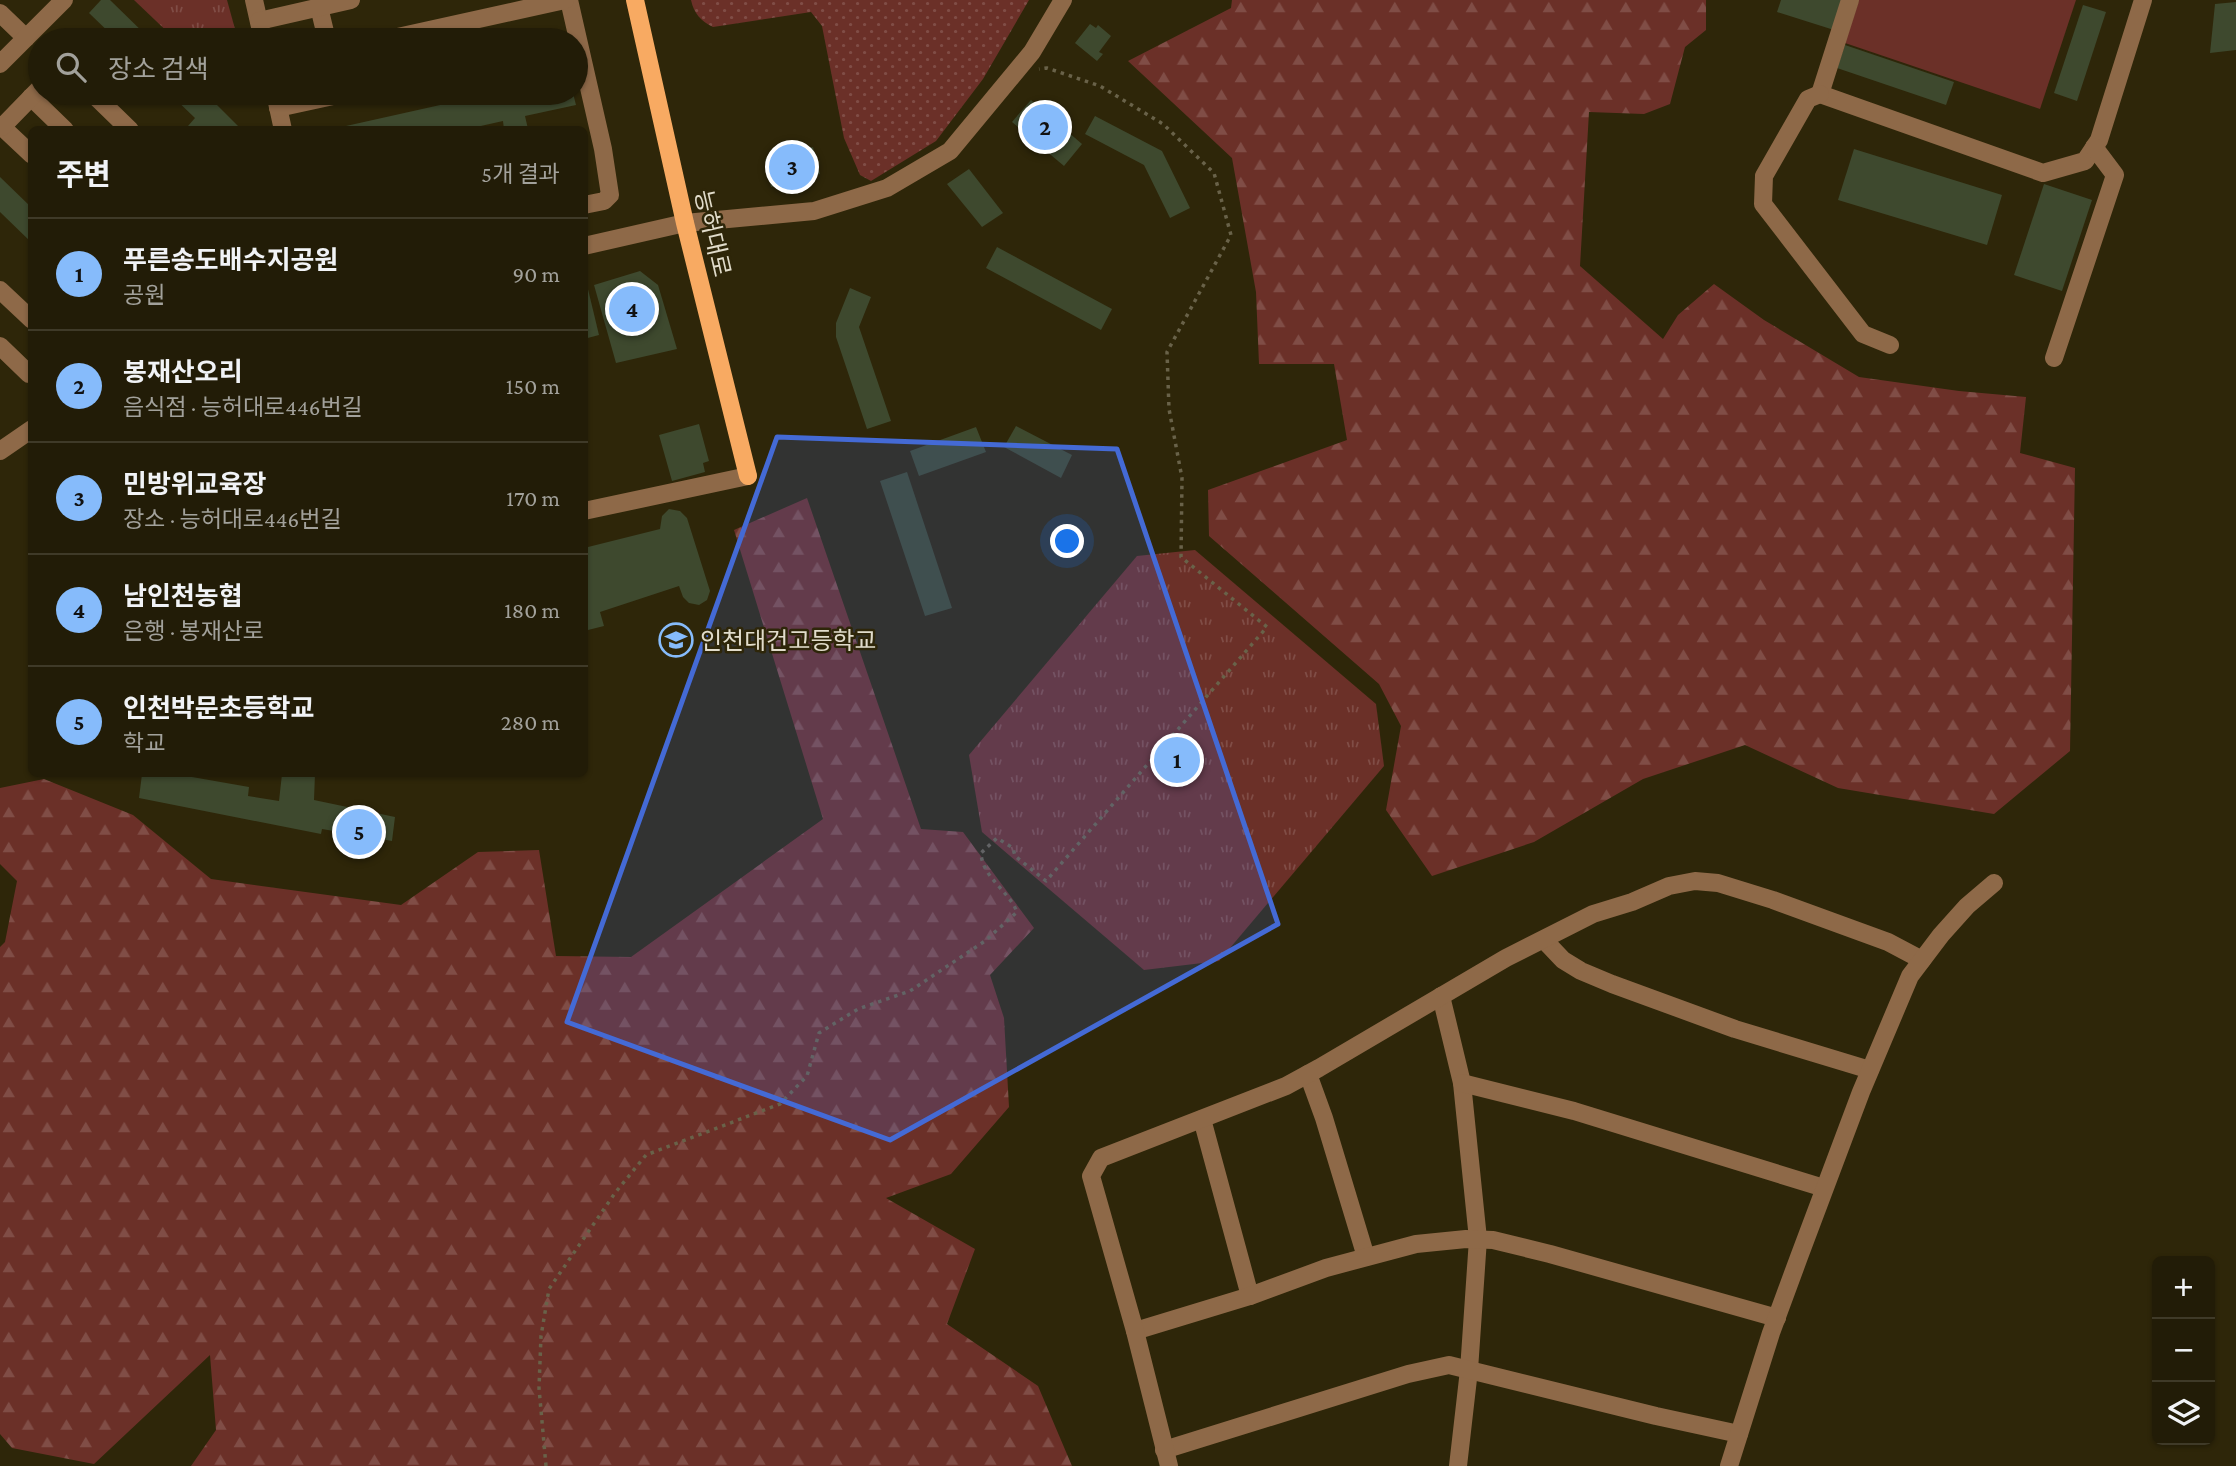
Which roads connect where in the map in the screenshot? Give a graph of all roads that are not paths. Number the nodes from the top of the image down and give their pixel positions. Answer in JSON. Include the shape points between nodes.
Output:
{"nodes":[{"id":1,"x":64,"y":0,"type":"edge"},
{"id":2,"x":254,"y":0,"type":"edge"},
{"id":3,"x":351,"y":0,"type":"edge"},
{"id":4,"x":567,"y":0,"type":"edge"},
{"id":5,"x":635,"y":0,"type":"edge"},
{"id":6,"x":1063,"y":0,"type":"edge"},
{"id":7,"x":1850,"y":0,"type":"edge"},
{"id":8,"x":2143,"y":0,"type":"edge"},
{"id":9,"x":319,"y":7,"type":"junction"},
{"id":10,"x":0,"y":13,"type":"edge"},
{"id":11,"x":259,"y":21,"type":"junction"},
{"id":12,"x":40,"y":28,"type":"edge"},
{"id":13,"x":260,"y":28,"type":"edge"},
{"id":14,"x":324,"y":28,"type":"edge"},
{"id":15,"x":439,"y":28,"type":"edge"},
{"id":16,"x":574,"y":28,"type":"edge"},
{"id":17,"x":28,"y":35,"type":"edge"},
{"id":18,"x":28,"y":41,"type":"edge"},
{"id":19,"x":0,"y":64,"type":"edge"},
{"id":20,"x":588,"y":87,"type":"edge"},
{"id":21,"x":1820,"y":94,"type":"junction"},
{"id":22,"x":28,"y":100,"type":"edge"},
{"id":23,"x":46,"y":105,"type":"edge"},
{"id":24,"x":104,"y":105,"type":"edge"},
{"id":25,"x":278,"y":105,"type":"edge"},
{"id":26,"x":1,"y":126,"type":"edge"},
{"id":27,"x":62,"y":126,"type":"edge"},
{"id":28,"x":126,"y":126,"type":"edge"},
{"id":29,"x":282,"y":126,"type":"edge"},
{"id":30,"x":2094,"y":147,"type":"junction"},
{"id":31,"x":603,"y":149,"type":"junction"},
{"id":32,"x":28,"y":151,"type":"edge"},
{"id":33,"x":588,"y":152,"type":"edge"},
{"id":34,"x":588,"y":204,"type":"edge"},
{"id":35,"x":685,"y":223,"type":"junction"},
{"id":36,"x":588,"y":245,"type":"edge"},
{"id":37,"x":0,"y":290,"type":"edge"},
{"id":38,"x":28,"y":316,"type":"edge"},
{"id":39,"x":1890,"y":345,"type":"dead end"},
{"id":40,"x":0,"y":346,"type":"edge"},
{"id":41,"x":2054,"y":358,"type":"dead end"},
{"id":42,"x":28,"y":373,"type":"edge"},
{"id":43,"x":28,"y":432,"type":"edge"},
{"id":44,"x":0,"y":451,"type":"edge"},
{"id":45,"x":748,"y":476,"type":"joint"},
{"id":46,"x":588,"y":510,"type":"edge"},
{"id":47,"x":1994,"y":883,"type":"dead end"},
{"id":48,"x":1545,"y":940,"type":"junction"},
{"id":49,"x":1922,"y":960,"type":"junction"},
{"id":50,"x":1441,"y":996,"type":"junction"},
{"id":51,"x":1870,"y":1070,"type":"junction"},
{"id":52,"x":1308,"y":1074,"type":"junction"},
{"id":53,"x":1462,"y":1083,"type":"junction"},
{"id":54,"x":1202,"y":1119,"type":"junction"},
{"id":55,"x":1825,"y":1188,"type":"junction"},
{"id":56,"x":1478,"y":1239,"type":"junction"},
{"id":57,"x":1366,"y":1257,"type":"junction"},
{"id":58,"x":1250,"y":1296,"type":"junction"},
{"id":59,"x":1777,"y":1318,"type":"junction"},
{"id":60,"x":1135,"y":1331,"type":"junction"},
{"id":61,"x":1469,"y":1370,"type":"junction"},
{"id":62,"x":1739,"y":1434,"type":"junction"},
{"id":63,"x":1167,"y":1458,"type":"edge"},
{"id":64,"x":1458,"y":1466,"type":"edge"},
{"id":65,"x":1729,"y":1466,"type":"edge"}],
"edges":[{"from":1,"to":12,"type":"street"},
{"from":2,"to":11,"type":"street"},
{"from":3,"to":9,"type":"street"},
{"from":4,"to":15,"type":"street"},
{"from":4,"to":16,"type":"street"},
{"from":5,"to":35,"type":"main road","name":"능허대로"},
{"from":6,"to":35,"type":"street","via":[[1032,52],[950,151],[887,188],[814,211]]},
{"from":7,"to":21,"type":"street"},
{"from":8,"to":30,"type":"street"},
{"from":9,"to":11,"type":"street"},
{"from":9,"to":14,"type":"street"},
{"from":10,"to":17,"type":"street"},
{"from":11,"to":13,"type":"street"},
{"from":18,"to":19,"type":"street"},
{"from":20,"to":31,"type":"street"},
{"from":21,"to":30,"type":"street","via":[[2043,173],[2085,161]]},
{"from":21,"to":39,"type":"street","via":[[1808,99],[1764,176],[1763,204],[1863,334]]},
{"from":22,"to":26,"type":"street"},
{"from":23,"to":27,"type":"street"},
{"from":24,"to":28,"type":"street"},
{"from":25,"to":29,"type":"street"},
{"from":26,"to":32,"type":"street"},
{"from":30,"to":41,"type":"street","via":[[2115,175]]},
{"from":31,"to":33,"type":"street"},
{"from":31,"to":34,"type":"street","via":[[610,195]]},
{"from":35,"to":36,"type":"street"},
{"from":35,"to":45,"type":"main road","name":"능허대로"},
{"from":37,"to":38,"type":"street"},
{"from":40,"to":42,"type":"street"},
{"from":43,"to":44,"type":"street"},
{"from":45,"to":46,"type":"street"},
{"from":47,"to":49,"type":"street","via":[[1967,906]]},
{"from":48,"to":49,"type":"street","via":[[1593,914],[1695,881],[1718,883],[1773,900],[1888,942]]},
{"from":48,"to":50,"type":"street"},
{"from":48,"to":51,"type":"street","via":[[1563,960],[1612,985]]},
{"from":49,"to":51,"type":"street","via":[[1910,976]]},
{"from":50,"to":52,"type":"street"},
{"from":50,"to":53,"type":"street"},
{"from":51,"to":55,"type":"street"},
{"from":52,"to":54,"type":"street"},
{"from":52,"to":57,"type":"street"},
{"from":53,"to":55,"type":"street","via":[[1574,1111]]},
{"from":53,"to":56,"type":"street"},
{"from":54,"to":58,"type":"street"},
{"from":54,"to":60,"type":"street","via":[[1101,1158],[1091,1176]]},
{"from":55,"to":59,"type":"street"},
{"from":56,"to":57,"type":"street","via":[[1416,1244]]},
{"from":56,"to":59,"type":"street","via":[[1549,1254]]},
{"from":56,"to":61,"type":"street"},
{"from":57,"to":58,"type":"street"},
{"from":58,"to":60,"type":"street"},
{"from":59,"to":62,"type":"street"},
{"from":60,"to":63,"type":"street"},
{"from":61,"to":62,"type":"street"},
{"from":61,"to":63,"type":"street","via":[[1449,1365],[1408,1374]]},
{"from":61,"to":64,"type":"street"},
{"from":62,"to":65,"type":"street"}]}
